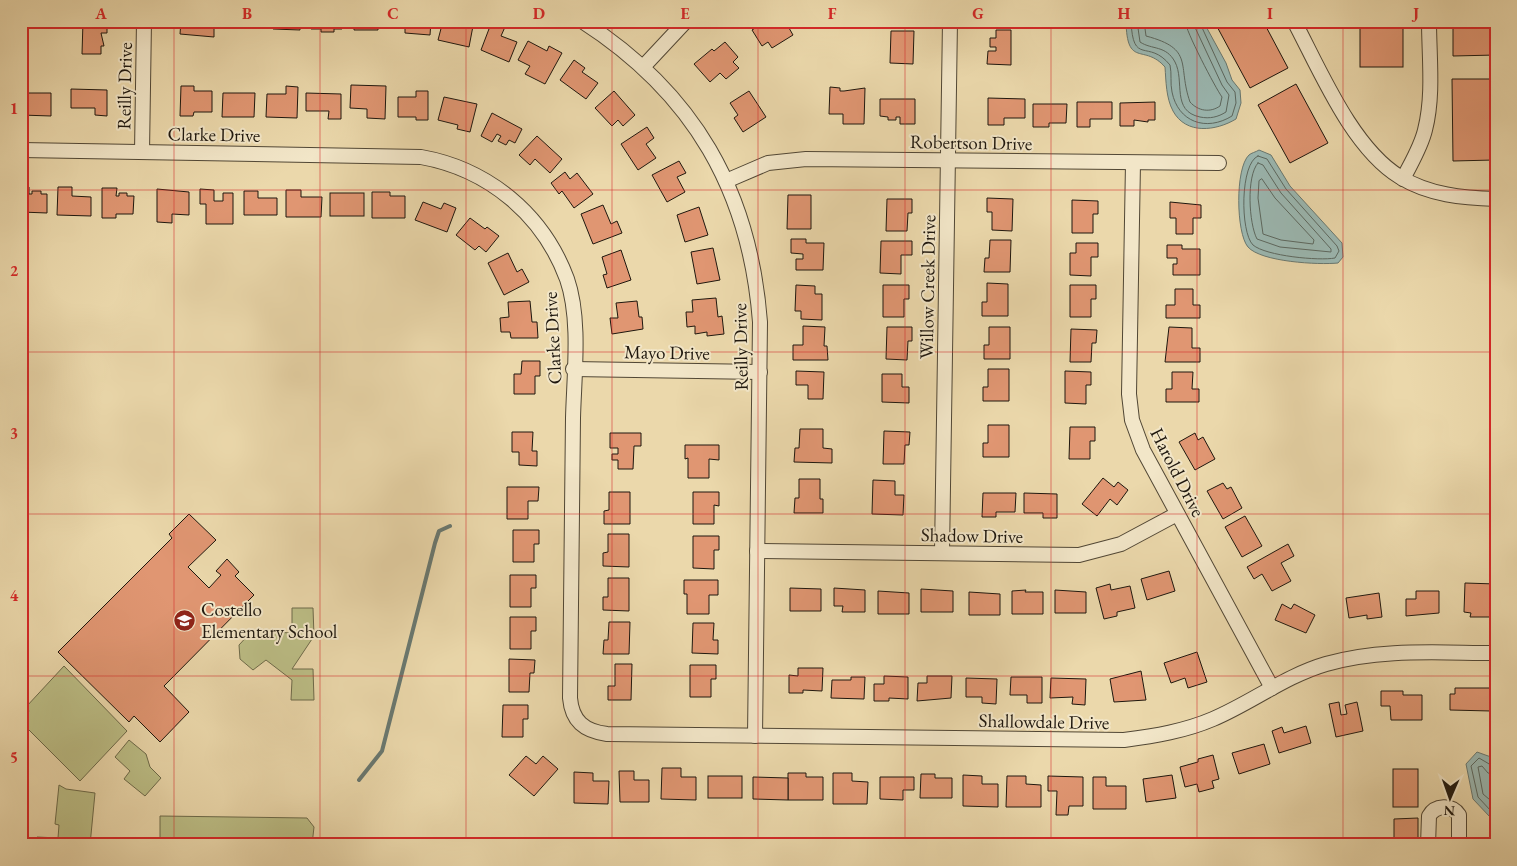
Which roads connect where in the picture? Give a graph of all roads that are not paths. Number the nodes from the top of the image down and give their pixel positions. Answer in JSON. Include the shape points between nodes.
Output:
{"nodes":[{"id":1,"x":144,"y":21,"type":"edge"},
{"id":2,"x":582,"y":21,"type":"edge"},
{"id":3,"x":686,"y":21,"type":"edge"},
{"id":4,"x":950,"y":21,"type":"edge"},
{"id":5,"x":1294,"y":21,"type":"edge"},
{"id":6,"x":1429,"y":21,"type":"edge"},
{"id":7,"x":644,"y":67,"type":"junction"},
{"id":8,"x":21,"y":150,"type":"edge"},
{"id":9,"x":142,"y":152,"type":"junction"},
{"id":10,"x":948,"y":161,"type":"junction"},
{"id":11,"x":1133,"y":163,"type":"junction"},
{"id":12,"x":1220,"y":164,"type":"dead end"},
{"id":13,"x":1403,"y":179,"type":"junction"},
{"id":14,"x":726,"y":181,"type":"junction"},
{"id":15,"x":1496,"y":199,"type":"edge"},
{"id":16,"x":573,"y":368,"type":"junction"},
{"id":17,"x":760,"y":372,"type":"junction"},
{"id":18,"x":1177,"y":514,"type":"junction"},
{"id":19,"x":758,"y":550,"type":"junction"},
{"id":20,"x":942,"y":553,"type":"junction"},
{"id":21,"x":1496,"y":653,"type":"edge"},
{"id":22,"x":1272,"y":688,"type":"junction"},
{"id":23,"x":577,"y":722,"type":"joint"},
{"id":24,"x":755,"y":736,"type":"junction"},
{"id":25,"x":1428,"y":845,"type":"edge"},
{"id":26,"x":1460,"y":845,"type":"edge"}],
"edges":[{"from":1,"to":9,"type":"street","name":"Reilly Drive"},
{"from":2,"to":7,"type":"street","name":"Reilly Drive"},
{"from":3,"to":7,"type":"street"},
{"from":4,"to":10,"type":"street","name":"Willow Creek Drive"},
{"from":5,"to":13,"type":"street","via":[[1359,137],[1385,166]]},
{"from":6,"to":13,"type":"street","via":[[1429,94],[1425,130]]},
{"from":7,"to":14,"type":"street","name":"Reilly Drive","via":[[688,117]]},
{"from":8,"to":9,"type":"street","name":"Clarke Drive"},
{"from":9,"to":16,"type":"street","name":"Clarke Drive","via":[[406,155],[442,161],[476,174],[520,206],[547,239],[558,259],[570,293],[574,321]]},
{"from":10,"to":11,"type":"street","name":"Robertson Drive"},
{"from":10,"to":14,"type":"street","name":"Robertson Drive","via":[[791,160],[752,168]]},
{"from":10,"to":20,"type":"street","name":"Willow Creek Drive"},
{"from":11,"to":12,"type":"street","name":"Robertson Drive"},
{"from":11,"to":18,"type":"street","name":"Harold Drive","via":[[1130,409],[1139,441]]},
{"from":13,"to":15,"type":"street","via":[[1446,195]]},
{"from":14,"to":17,"type":"street","name":"Reilly Drive","via":[[744,227],[754,268],[760,322]]},
{"from":16,"to":17,"type":"street","name":"Mayo Drive"},
{"from":16,"to":23,"type":"street","name":"Clarke Drive","via":[[570,698]]},
{"from":17,"to":19,"type":"street","name":"Reilly Drive"},
{"from":18,"to":20,"type":"street","name":"Shadow Drive","via":[[1122,544],[1090,553]]},
{"from":18,"to":22,"type":"street","name":"Harold Drive"},
{"from":19,"to":20,"type":"street","name":"Shadow Drive"},
{"from":19,"to":24,"type":"street","name":"Reilly Drive"},
{"from":21,"to":22,"type":"street","name":"Shallowdale Drive","via":[[1394,652],[1361,656],[1324,665]]},
{"from":22,"to":24,"type":"street","name":"Shallowdale Drive","via":[[1200,724],[1124,740]]},
{"from":23,"to":24,"type":"street","name":"Shallowdale Drive","via":[[588,730],[607,734]]},
{"from":25,"to":26,"type":"street","via":[[1428,816],[1438,808],[1447,807],[1459,815]]}]}
